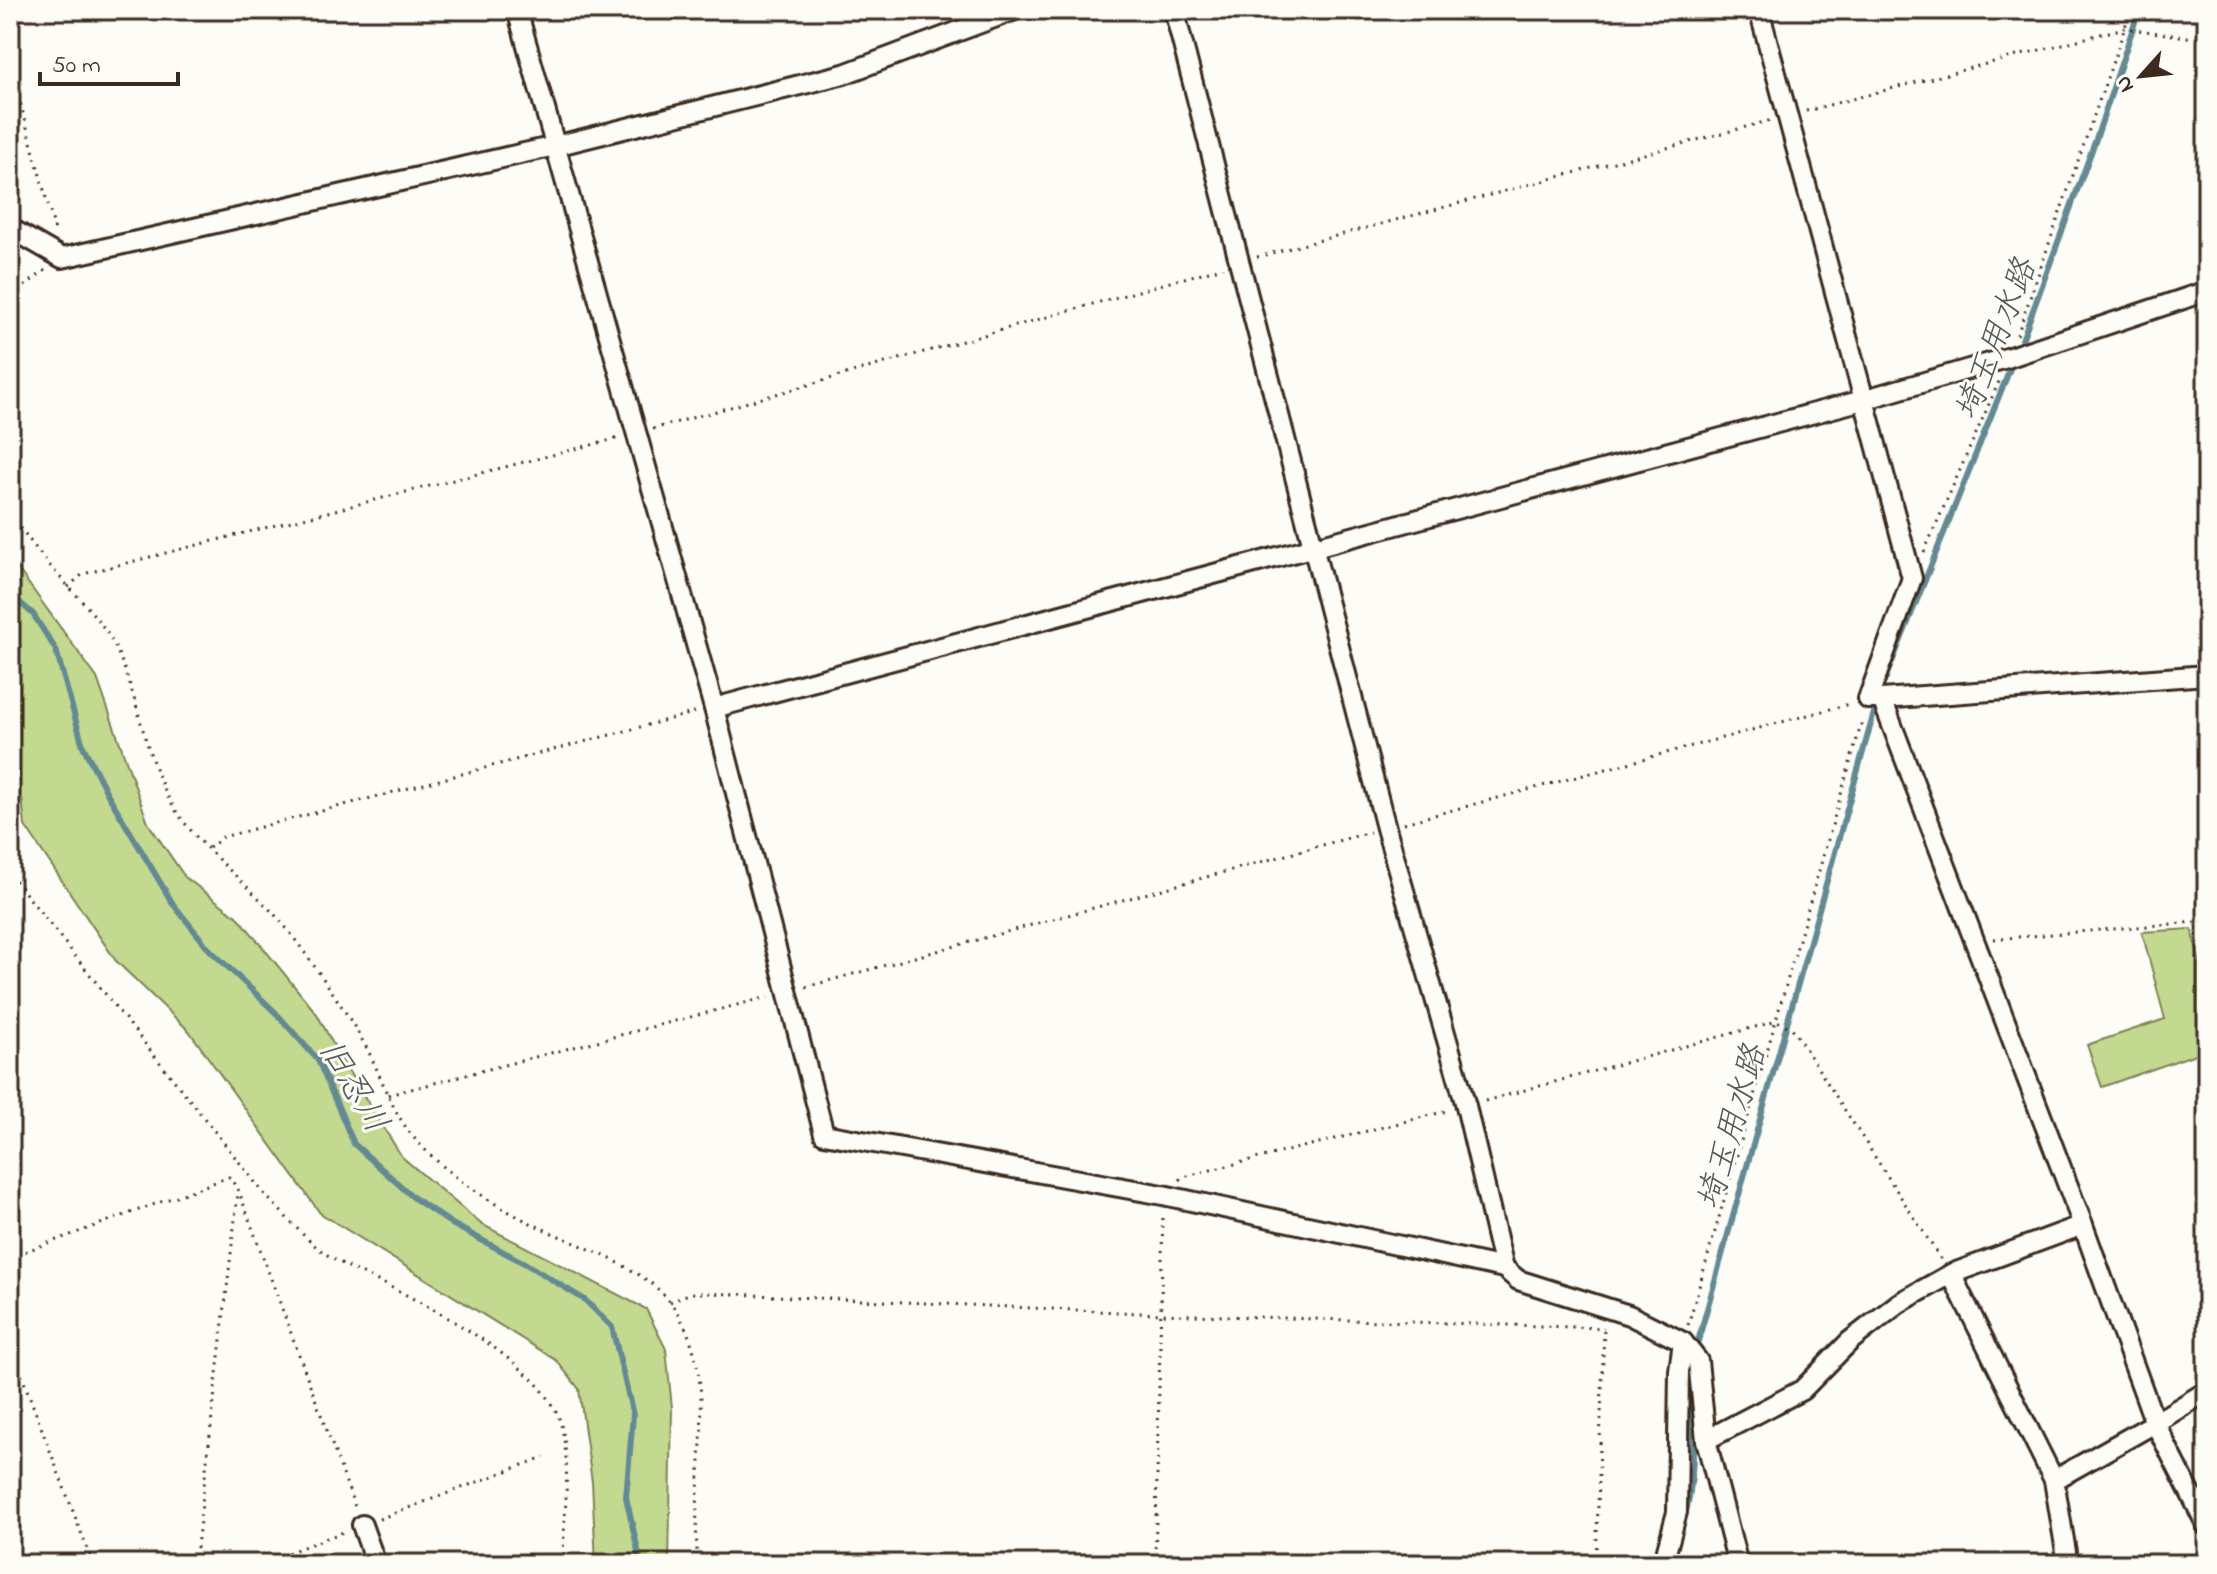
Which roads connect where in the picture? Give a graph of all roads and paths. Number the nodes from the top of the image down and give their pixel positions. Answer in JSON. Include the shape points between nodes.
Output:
{"nodes":[{"id":1,"x":517,"y":10,"type":"edge"},
{"id":2,"x":1015,"y":10,"type":"edge"},
{"id":3,"x":1174,"y":10,"type":"edge"},
{"id":4,"x":1759,"y":10,"type":"edge"},
{"id":5,"x":2131,"y":10,"type":"edge"},
{"id":6,"x":2126,"y":29,"type":"junction"},
{"id":7,"x":2207,"y":40,"type":"edge"},
{"id":8,"x":10,"y":65,"type":"edge"},
{"id":9,"x":1787,"y":116,"type":"junction"},
{"id":10,"x":555,"y":146,"type":"junction"},
{"id":11,"x":10,"y":228,"type":"edge"},
{"id":12,"x":62,"y":258,"type":"junction"},
{"id":13,"x":1241,"y":262,"type":"junction"},
{"id":14,"x":2207,"y":291,"type":"edge"},
{"id":15,"x":10,"y":292,"type":"edge"},
{"id":16,"x":2015,"y":355,"type":"junction"},
{"id":17,"x":1863,"y":400,"type":"junction"},
{"id":18,"x":638,"y":433,"type":"junction"},
{"id":19,"x":10,"y":515,"type":"edge"},
{"id":20,"x":1313,"y":547,"type":"junction"},
{"id":21,"x":1912,"y":578,"type":"junction"},
{"id":22,"x":68,"y":587,"type":"junction"},
{"id":23,"x":2207,"y":675,"type":"edge"},
{"id":24,"x":1875,"y":699,"type":"junction"},
{"id":25,"x":714,"y":708,"type":"junction"},
{"id":26,"x":1386,"y":828,"type":"junction"},
{"id":27,"x":209,"y":848,"type":"junction"},
{"id":28,"x":10,"y":874,"type":"edge"},
{"id":29,"x":2207,"y":921,"type":"edge"},
{"id":30,"x":1975,"y":941,"type":"junction"},
{"id":31,"x":785,"y":993,"type":"junction"},
{"id":32,"x":1780,"y":1022,"type":"junction"},
{"id":33,"x":388,"y":1095,"type":"junction"},
{"id":34,"x":1466,"y":1106,"type":"junction"},
{"id":35,"x":238,"y":1189,"type":"junction"},
{"id":36,"x":1163,"y":1195,"type":"junction"},
{"id":37,"x":2083,"y":1225,"type":"junction"},
{"id":38,"x":10,"y":1257,"type":"edge"},
{"id":39,"x":1504,"y":1268,"type":"junction"},
{"id":40,"x":1951,"y":1274,"type":"junction"},
{"id":41,"x":670,"y":1302,"type":"junction"},
{"id":42,"x":1161,"y":1314,"type":"junction"},
{"id":43,"x":1683,"y":1342,"type":"junction"},
{"id":44,"x":10,"y":1345,"type":"edge"},
{"id":45,"x":2207,"y":1391,"type":"edge"},
{"id":46,"x":2155,"y":1423,"type":"junction"},
{"id":47,"x":1706,"y":1440,"type":"junction"},
{"id":48,"x":544,"y":1457,"type":"dead end"},
{"id":49,"x":2054,"y":1480,"type":"junction"},
{"id":50,"x":362,"y":1525,"type":"junction"},
{"id":51,"x":2207,"y":1526,"type":"edge"},
{"id":52,"x":93,"y":1564,"type":"edge"},
{"id":53,"x":195,"y":1564,"type":"edge"},
{"id":54,"x":258,"y":1564,"type":"edge"},
{"id":55,"x":376,"y":1564,"type":"edge"},
{"id":56,"x":563,"y":1564,"type":"edge"},
{"id":57,"x":698,"y":1564,"type":"edge"},
{"id":58,"x":1155,"y":1564,"type":"edge"},
{"id":59,"x":1596,"y":1564,"type":"edge"},
{"id":60,"x":1663,"y":1564,"type":"edge"},
{"id":61,"x":1738,"y":1564,"type":"edge"},
{"id":62,"x":2068,"y":1564,"type":"edge"}],
"edges":[{"from":1,"to":10,"type":"street"},
{"from":2,"to":10,"type":"street","via":[[844,74]]},
{"from":3,"to":13,"type":"street"},
{"from":4,"to":9,"type":"street"},
{"from":5,"to":6,"type":"path"},
{"from":6,"to":7,"type":"path"},
{"from":6,"to":9,"type":"path"},
{"from":6,"to":16,"type":"path"},
{"from":8,"to":12,"type":"path"},
{"from":9,"to":13,"type":"path"},
{"from":9,"to":17,"type":"street"},
{"from":10,"to":12,"type":"street"},
{"from":10,"to":18,"type":"street"},
{"from":11,"to":12,"type":"street"},
{"from":12,"to":15,"type":"path"},
{"from":13,"to":18,"type":"path"},
{"from":13,"to":20,"type":"street"},
{"from":14,"to":16,"type":"street"},
{"from":16,"to":17,"type":"street"},
{"from":16,"to":21,"type":"path"},
{"from":17,"to":20,"type":"street"},
{"from":17,"to":21,"type":"street"},
{"from":18,"to":22,"type":"path","via":[[83,574]]},
{"from":18,"to":25,"type":"street"},
{"from":19,"to":22,"type":"path"},
{"from":20,"to":25,"type":"street"},
{"from":20,"to":26,"type":"street"},
{"from":21,"to":24,"type":"street"},
{"from":22,"to":27,"type":"path","via":[[116,647],[160,782],[181,817]]},
{"from":23,"to":24,"type":"street"},
{"from":24,"to":26,"type":"path"},
{"from":24,"to":30,"type":"street"},
{"from":24,"to":32,"type":"path"},
{"from":25,"to":27,"type":"path","via":[[223,837]]},
{"from":25,"to":31,"type":"street"},
{"from":26,"to":31,"type":"path"},
{"from":26,"to":34,"type":"street"},
{"from":27,"to":33,"type":"path","via":[[269,908],[305,954],[364,1043]]},
{"from":28,"to":56,"type":"path","via":[[266,1196],[306,1237],[338,1261],[451,1320],[538,1384],[559,1419],[564,1442]]},
{"from":29,"to":30,"type":"path"},
{"from":30,"to":37,"type":"street"},
{"from":31,"to":33,"type":"path"},
{"from":31,"to":36,"type":"street","via":[[824,1134]]},
{"from":32,"to":34,"type":"path"},
{"from":32,"to":40,"type":"path","via":[[1789,1026]]},
{"from":32,"to":43,"type":"path"},
{"from":33,"to":41,"type":"path","via":[[414,1138],[463,1180],[514,1214],[635,1273]]},
{"from":34,"to":36,"type":"path","via":[[1183,1177]]},
{"from":34,"to":39,"type":"street"},
{"from":35,"to":38,"type":"path","via":[[229,1177]]},
{"from":35,"to":50,"type":"path"},
{"from":35,"to":53,"type":"path"},
{"from":36,"to":39,"type":"street"},
{"from":36,"to":42,"type":"path"},
{"from":37,"to":40,"type":"street"},
{"from":37,"to":46,"type":"street"},
{"from":39,"to":43,"type":"street","via":[[1518,1280],[1629,1315]]},
{"from":40,"to":47,"type":"street","via":[[1899,1303],[1850,1341],[1802,1390]]},
{"from":40,"to":49,"type":"street"},
{"from":41,"to":42,"type":"path","via":[[691,1293],[710,1293]]},
{"from":41,"to":57,"type":"path","via":[[689,1340],[699,1380]]},
{"from":42,"to":58,"type":"path"},
{"from":42,"to":59,"type":"path","via":[[1604,1328]]},
{"from":43,"to":47,"type":"street","via":[[1698,1361]]},
{"from":43,"to":60,"type":"street","via":[[1677,1512]]},
{"from":44,"to":52,"type":"path"},
{"from":45,"to":46,"type":"street"},
{"from":46,"to":49,"type":"street"},
{"from":46,"to":51,"type":"street"},
{"from":47,"to":61,"type":"street"},
{"from":48,"to":50,"type":"path"},
{"from":49,"to":62,"type":"street"},
{"from":50,"to":54,"type":"path"},
{"from":50,"to":55,"type":"street"}]}
